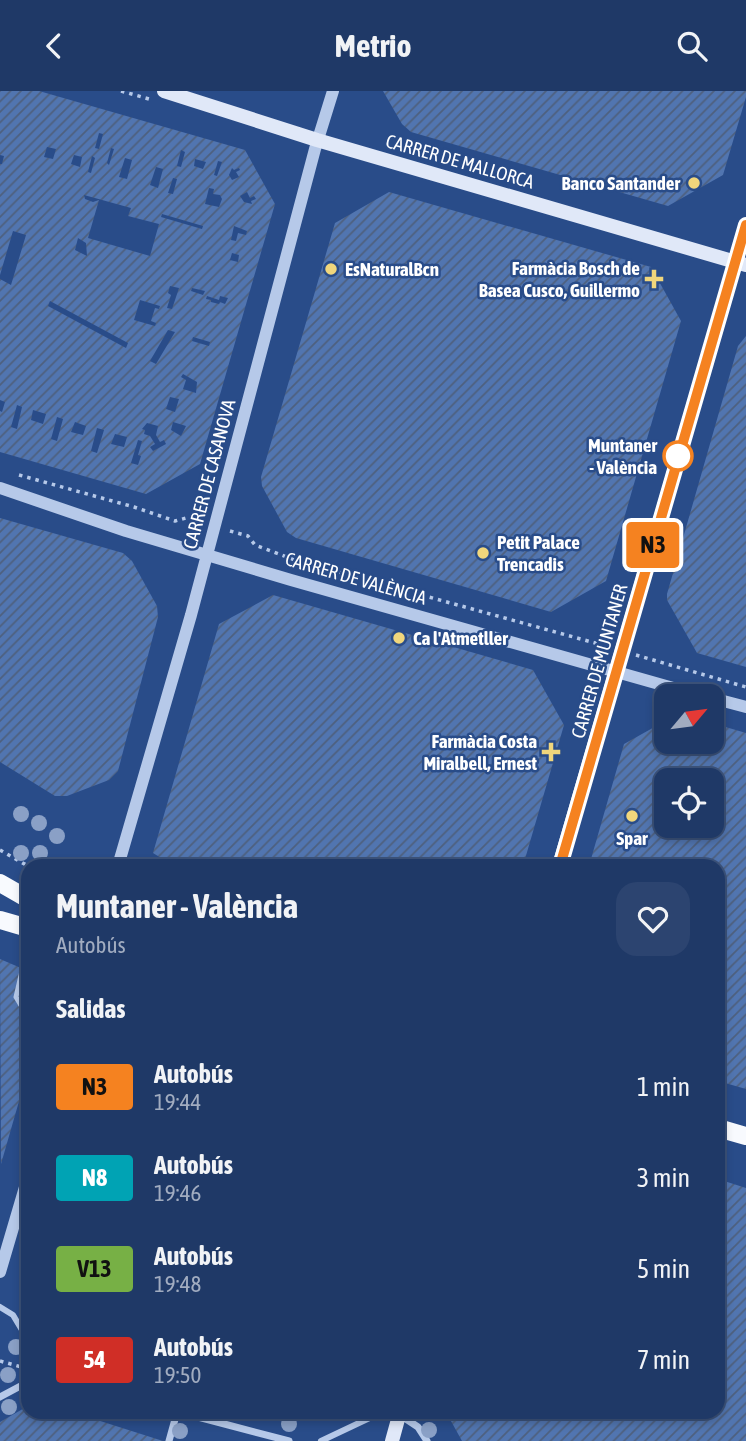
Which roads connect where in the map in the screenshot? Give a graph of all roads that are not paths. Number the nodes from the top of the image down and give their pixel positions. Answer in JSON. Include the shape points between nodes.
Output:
{"nodes":[{"id":1,"x":164,"y":91,"type":"edge"},
{"id":2,"x":333,"y":91,"type":"edge"},
{"id":3,"x":317,"y":140,"type":"junction"},
{"id":4,"x":746,"y":225,"type":"edge"},
{"id":5,"x":741,"y":263,"type":"edge"},
{"id":6,"x":0,"y":488,"type":"edge"},
{"id":7,"x":207,"y":555,"type":"junction"},
{"id":8,"x":616,"y":671,"type":"junction"},
{"id":9,"x":660,"y":684,"type":"edge"},
{"id":10,"x":724,"y":701,"type":"edge"},
{"id":11,"x":746,"y":707,"type":"edge"},
{"id":12,"x":120,"y":859,"type":"edge"},
{"id":13,"x":561,"y":859,"type":"edge"},
{"id":14,"x":0,"y":883,"type":"edge"},
{"id":15,"x":21,"y":895,"type":"edge"},
{"id":16,"x":0,"y":920,"type":"edge"},
{"id":17,"x":21,"y":926,"type":"edge"},
{"id":18,"x":21,"y":975,"type":"edge"},
{"id":19,"x":21,"y":1005,"type":"edge"},
{"id":20,"x":725,"y":1130,"type":"edge"},
{"id":21,"x":746,"y":1136,"type":"edge"},
{"id":22,"x":21,"y":1201,"type":"edge"},
{"id":23,"x":0,"y":1272,"type":"edge"},
{"id":24,"x":0,"y":1307,"type":"edge"},
{"id":25,"x":21,"y":1328,"type":"edge"},
{"id":26,"x":21,"y":1386,"type":"edge"},
{"id":27,"x":0,"y":1397,"type":"edge"},
{"id":28,"x":176,"y":1419,"type":"edge"},
{"id":29,"x":205,"y":1419,"type":"edge"},
{"id":30,"x":367,"y":1419,"type":"edge"},
{"id":31,"x":398,"y":1419,"type":"edge"},
{"id":32,"x":407,"y":1419,"type":"edge"},
{"id":33,"x":169,"y":1441,"type":"edge"},
{"id":34,"x":289,"y":1441,"type":"edge"},
{"id":35,"x":321,"y":1441,"type":"edge"},
{"id":36,"x":392,"y":1441,"type":"edge"},
{"id":37,"x":427,"y":1441,"type":"edge"}],
"edges":[{"from":1,"to":3,"type":"main road","name":"CARRER DE MALLORCA"},
{"from":2,"to":3,"type":"street","name":"CARRER DE CASANOVA"},
{"from":3,"to":5,"type":"main road","name":"CARRER DE MALLORCA"},
{"from":3,"to":7,"type":"street","name":"CARRER DE CASANOVA"},
{"from":4,"to":5,"type":"main road","name":"CARRER DE MUNTANER"},
{"from":5,"to":8,"type":"main road","name":"CARRER DE MUNTANER"},
{"from":6,"to":7,"type":"street","name":"CARRER DE VALÈNCIA"},
{"from":7,"to":8,"type":"street","name":"CARRER DE VALÈNCIA"},
{"from":7,"to":12,"type":"street","name":"CARRER DE CASANOVA"},
{"from":8,"to":9,"type":"street","name":"CARRER DE VALÈNCIA"},
{"from":8,"to":13,"type":"main road","name":"CARRER DE MUNTANER"},
{"from":10,"to":11,"type":"street"},
{"from":14,"to":15,"type":"main road"},
{"from":16,"to":17,"type":"main road"},
{"from":18,"to":19,"type":"lane","via":[[16,997]]},
{"from":20,"to":21,"type":"main road"},
{"from":22,"to":23,"type":"street"},
{"from":24,"to":25,"type":"street","via":[[13,1315]]},
{"from":26,"to":27,"type":"street"},
{"from":28,"to":33,"type":"street"},
{"from":29,"to":34,"type":"street"},
{"from":30,"to":35,"type":"street"},
{"from":31,"to":36,"type":"main road"},
{"from":32,"to":37,"type":"street"}]}
